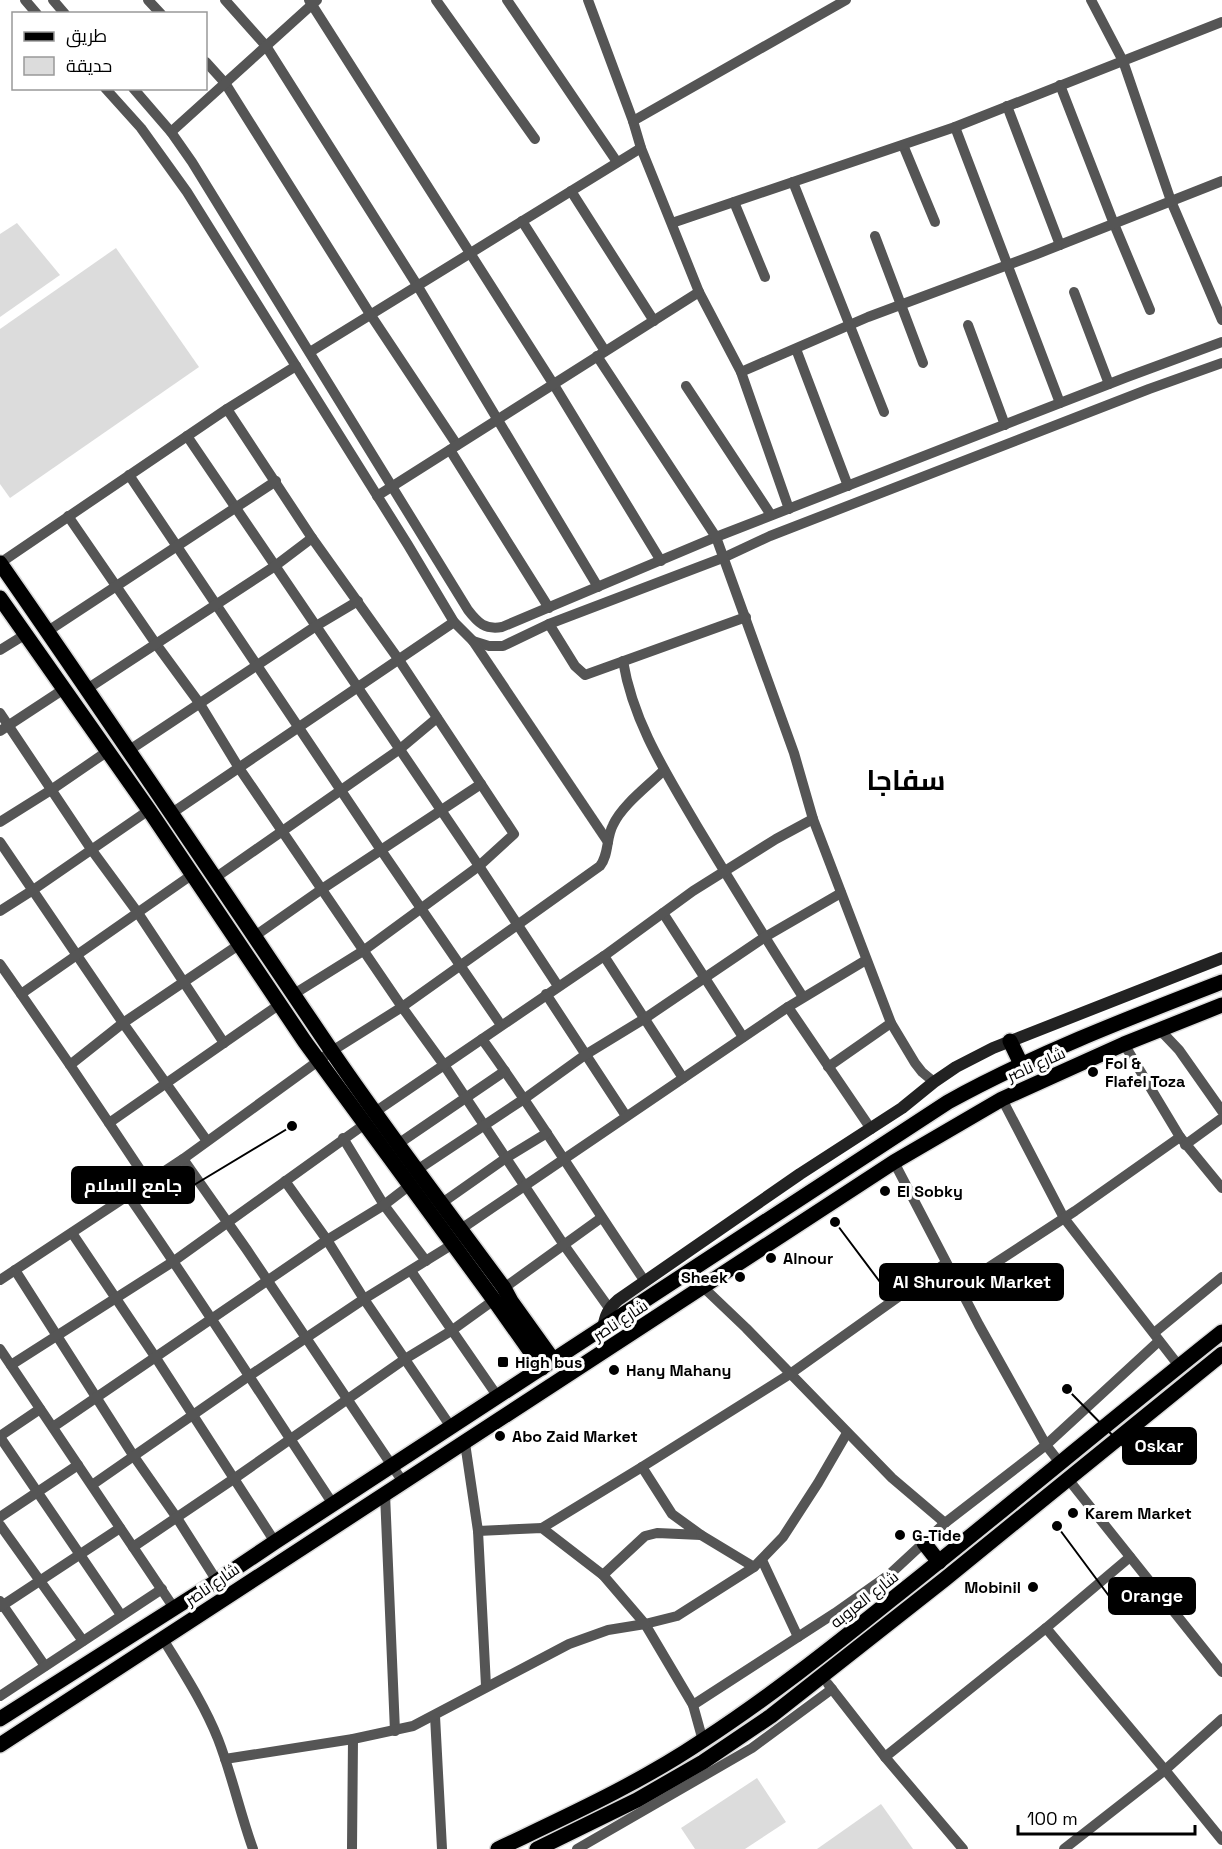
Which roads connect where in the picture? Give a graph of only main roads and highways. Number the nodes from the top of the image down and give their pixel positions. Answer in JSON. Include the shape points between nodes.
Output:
{"nodes":[{"id":1,"x":0,"y":563,"type":"edge"},
{"id":2,"x":2,"y":604,"type":"edge"},
{"id":3,"x":1222,"y":982,"type":"edge"},
{"id":4,"x":1220,"y":1011,"type":"edge"},
{"id":5,"x":1010,"y":1041,"type":"road end"},
{"id":6,"x":1021,"y":1064,"type":"junction"},
{"id":7,"x":808,"y":1194,"type":"junction"},
{"id":8,"x":791,"y":1205,"type":"junction"},
{"id":9,"x":818,"y":1212,"type":"junction"},
{"id":10,"x":803,"y":1222,"type":"junction"},
{"id":11,"x":499,"y":1294,"type":"junction"},
{"id":12,"x":1222,"y":1332,"type":"edge"},
{"id":13,"x":1222,"y":1354,"type":"edge"},
{"id":14,"x":548,"y":1365,"type":"junction"},
{"id":15,"x":479,"y":1409,"type":"junction"},
{"id":16,"x":490,"y":1427,"type":"junction"},
{"id":17,"x":291,"y":1532,"type":"junction"},
{"id":18,"x":924,"y":1543,"type":"road end"},
{"id":19,"x":301,"y":1547,"type":"junction"},
{"id":20,"x":939,"y":1562,"type":"junction"},
{"id":21,"x":848,"y":1634,"type":"junction"},
{"id":22,"x":859,"y":1648,"type":"junction"},
{"id":23,"x":0,"y":1719,"type":"edge"},
{"id":24,"x":0,"y":1745,"type":"edge"},
{"id":25,"x":498,"y":1849,"type":"edge"},
{"id":26,"x":537,"y":1849,"type":"edge"}],
"edges":[{"from":1,"to":11,"type":"main road","via":[[332,1051],[460,1229]]},
{"from":2,"to":11,"type":"main road","via":[[108,751],[364,1124],[453,1244]]},
{"from":3,"to":6,"type":"main road","name":"شارع ناصر"},
{"from":4,"to":9,"type":"main road","name":"شارع ناصر","via":[[1124,1044],[1002,1099]]},
{"from":5,"to":6,"type":"main road"},
{"from":6,"to":7,"type":"main road","name":"شارع ناصر","via":[[948,1102]]},
{"from":7,"to":8,"type":"main road","name":"شارع ناصر"},
{"from":7,"to":9,"type":"main road","via":[[816,1201]]},
{"from":8,"to":10,"type":"main road"},
{"from":8,"to":14,"type":"main road","name":"شارع ناصر"},
{"from":9,"to":10,"type":"main road","name":"شارع ناصر"},
{"from":10,"to":16,"type":"main road","name":"شارع ناصر"},
{"from":11,"to":14,"type":"main road","via":[[511,1301]]},
{"from":12,"to":20,"type":"main road","name":"شارع العروبه"},
{"from":13,"to":22,"type":"main road"},
{"from":14,"to":15,"type":"main road","name":"شارع ناصر"},
{"from":15,"to":16,"type":"main road"},
{"from":15,"to":17,"type":"main road","name":"شارع ناصر"},
{"from":16,"to":19,"type":"main road","name":"شارع ناصر"},
{"from":17,"to":19,"type":"main road"},
{"from":17,"to":23,"type":"main road","name":"شارع ناصر"},
{"from":18,"to":20,"type":"main road"},
{"from":19,"to":24,"type":"main road","name":"شارع ناصر"},
{"from":20,"to":21,"type":"main road","name":"شارع العروبه"},
{"from":21,"to":22,"type":"main road"},
{"from":21,"to":25,"type":"main road","name":"شارع العروبه","via":[[703,1741],[640,1778]]},
{"from":22,"to":26,"type":"main road","via":[[827,1683],[703,1762],[637,1800]]}]}
